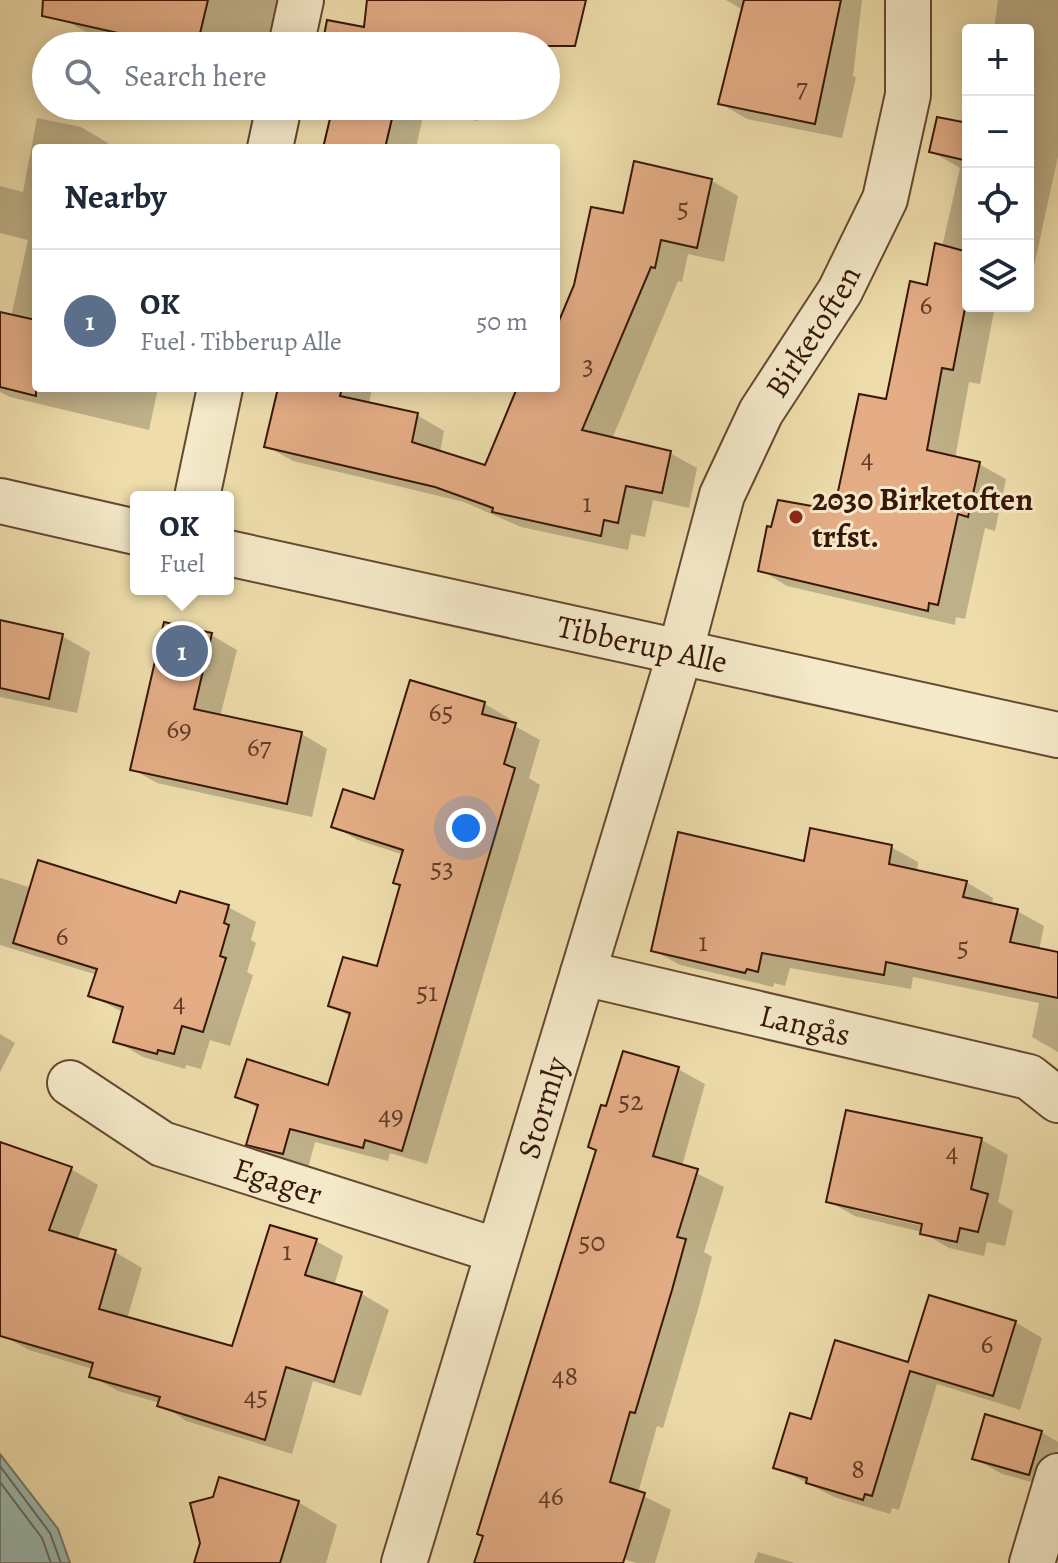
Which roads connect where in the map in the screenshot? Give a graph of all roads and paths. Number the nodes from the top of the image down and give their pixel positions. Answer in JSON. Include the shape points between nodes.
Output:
{"nodes":[{"id":1,"x":301,"y":0,"type":"edge"},
{"id":2,"x":908,"y":0,"type":"edge"},
{"id":3,"x":294,"y":32,"type":"edge"},
{"id":4,"x":276,"y":120,"type":"edge"},
{"id":5,"x":271,"y":144,"type":"edge"},
{"id":6,"x":219,"y":392,"type":"edge"},
{"id":7,"x":198,"y":491,"type":"edge"},
{"id":8,"x":0,"y":501,"type":"edge"},
{"id":9,"x":130,"y":531,"type":"edge"},
{"id":10,"x":234,"y":554,"type":"edge"},
{"id":11,"x":680,"y":653,"type":"junction"},
{"id":12,"x":1058,"y":735,"type":"edge"},
{"id":13,"x":583,"y":973,"type":"junction"},
{"id":14,"x":70,"y":1083,"type":"dead end"},
{"id":15,"x":1048,"y":1086,"type":"edge"},
{"id":16,"x":498,"y":1251,"type":"junction"},
{"id":17,"x":1058,"y":1476,"type":"edge"},
{"id":18,"x":404,"y":1563,"type":"edge"},
{"id":19,"x":1032,"y":1563,"type":"edge"}],
"edges":[{"from":1,"to":3,"type":"street"},
{"from":2,"to":11,"type":"street","name":"Birketoften","via":[[908,95],[885,199],[840,291],[761,412],[722,495]]},
{"from":4,"to":5,"type":"street"},
{"from":6,"to":7,"type":"street"},
{"from":8,"to":9,"type":"street"},
{"from":10,"to":11,"type":"street","name":"Tibberup Alle"},
{"from":11,"to":12,"type":"street","name":"Tibberup Alle"},
{"from":11,"to":13,"type":"street","name":"Stormly"},
{"from":13,"to":15,"type":"street","name":"Langås"},
{"from":13,"to":16,"type":"street","name":"Stormly"},
{"from":14,"to":16,"type":"street","name":"Egager","via":[[162,1144]]},
{"from":16,"to":18,"type":"street","name":"Stormly"},
{"from":17,"to":19,"type":"street"}]}
